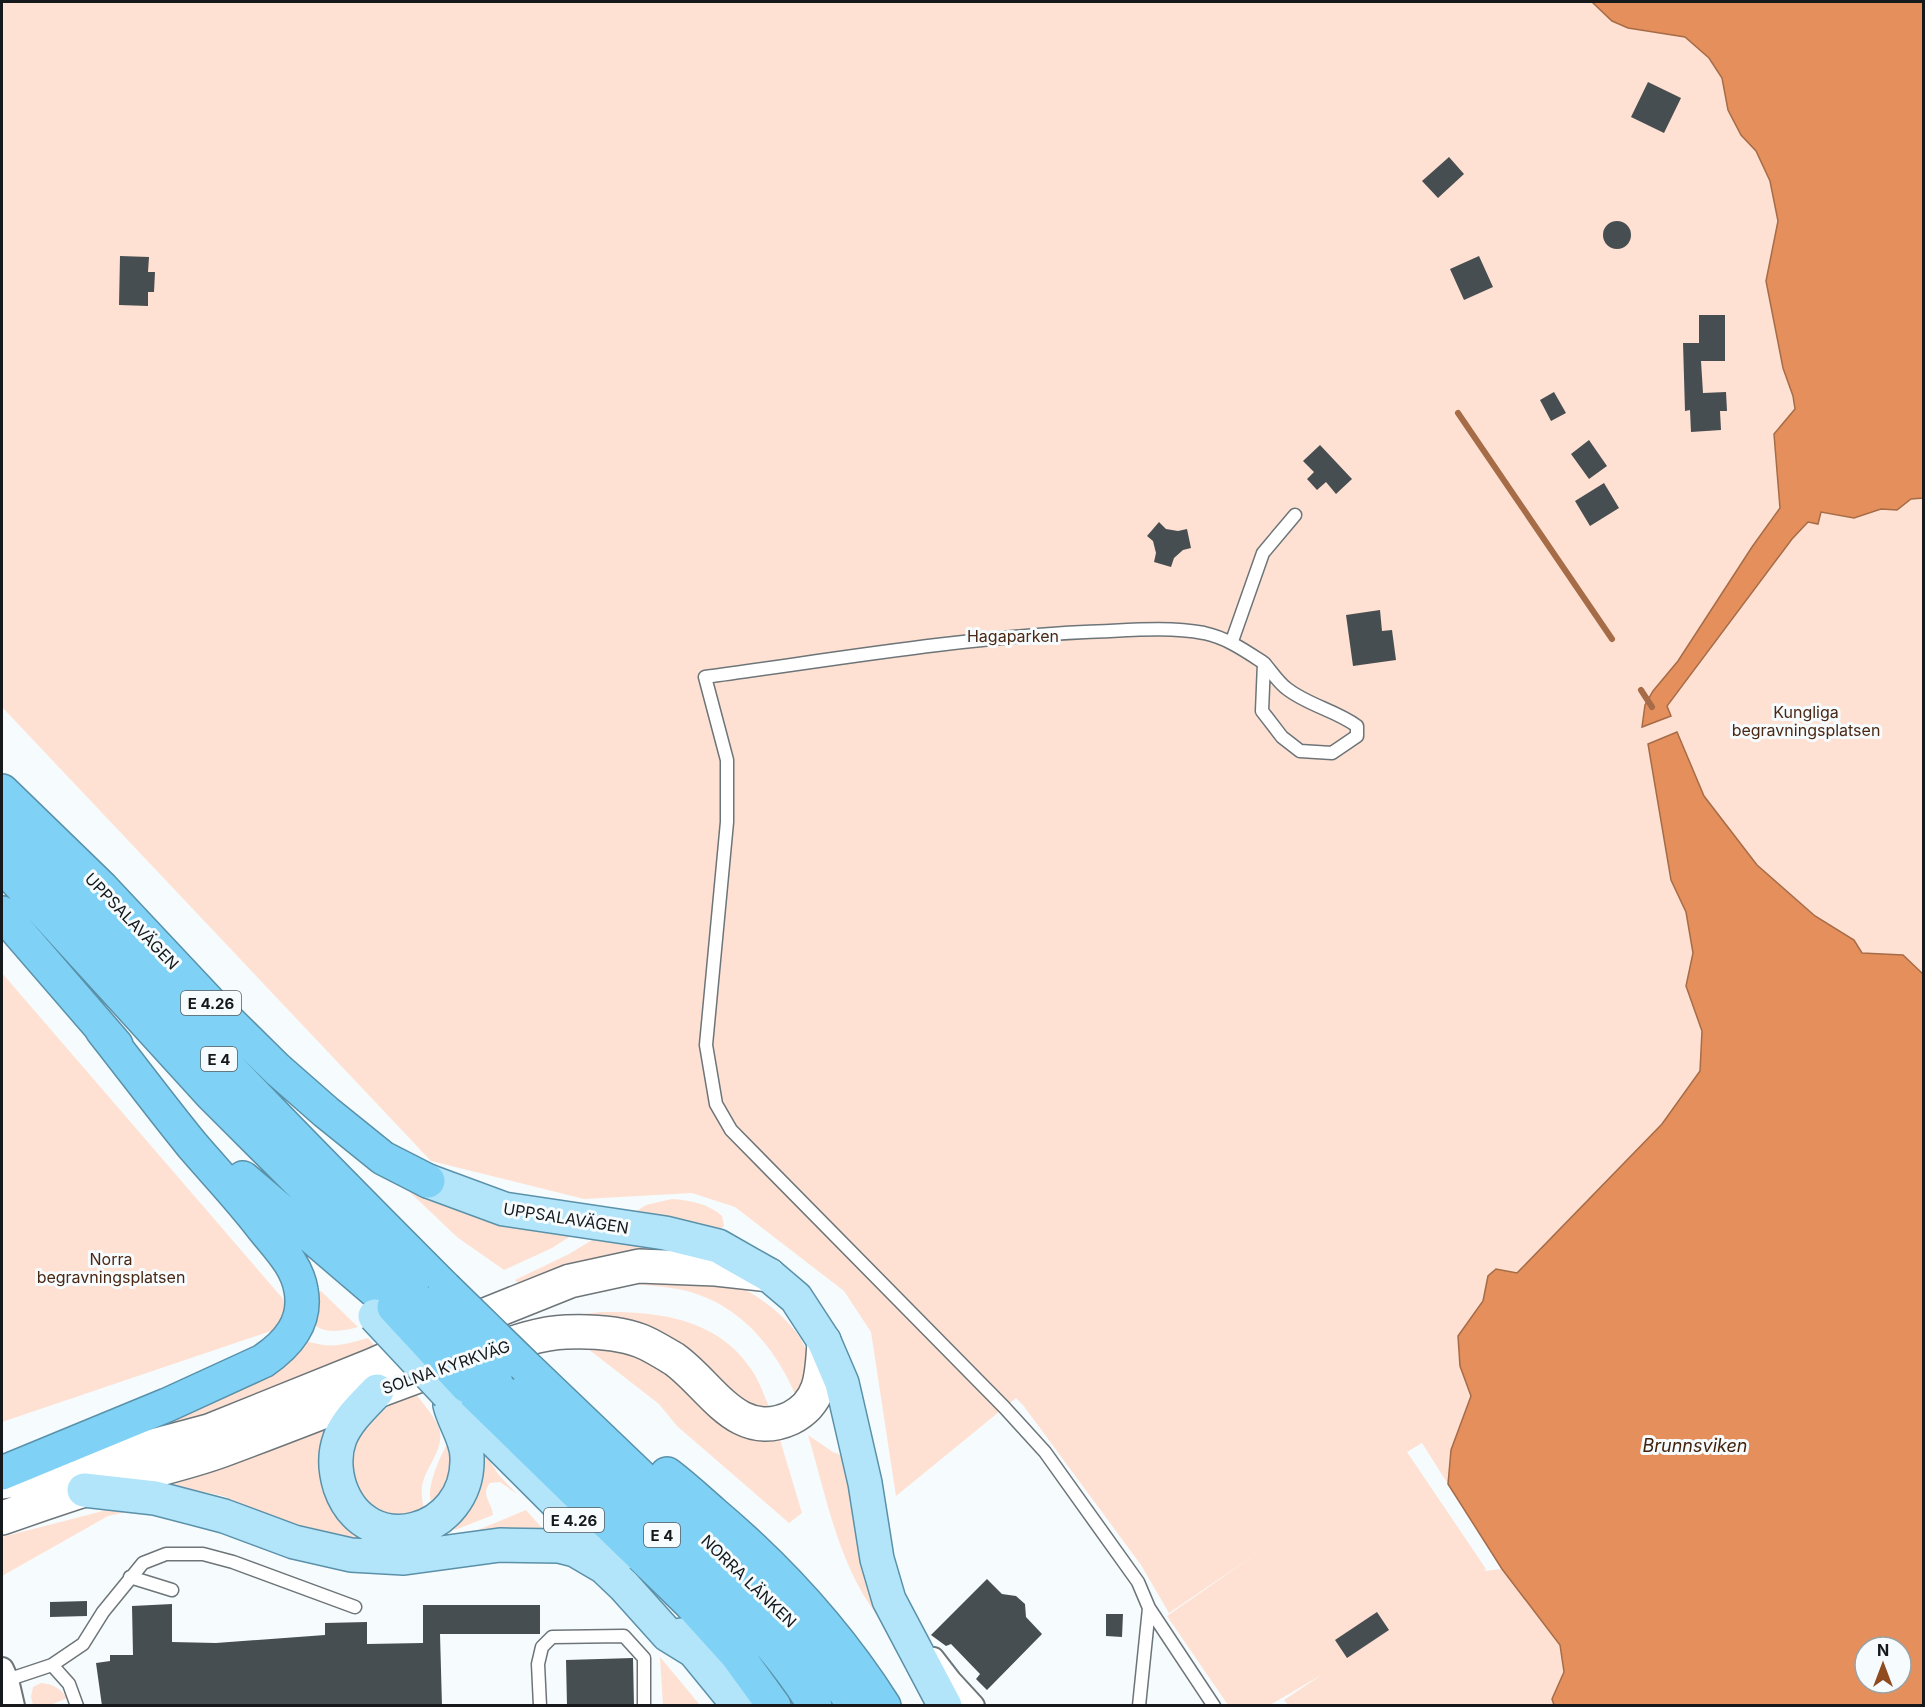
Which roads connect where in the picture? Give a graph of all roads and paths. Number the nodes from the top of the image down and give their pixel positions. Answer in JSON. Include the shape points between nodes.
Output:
{"nodes":[{"id":1,"x":1295,"y":515,"type":"dead end"},
{"id":2,"x":1232,"y":641,"type":"junction"},
{"id":3,"x":1264,"y":663,"type":"junction"},
{"id":4,"x":2,"y":790,"type":"edge"},
{"id":5,"x":2,"y":822,"type":"edge"},
{"id":6,"x":2,"y":865,"type":"edge"},
{"id":7,"x":2,"y":913,"type":"edge"},
{"id":8,"x":102,"y":1030,"type":"junction"},
{"id":9,"x":428,"y":1181,"type":"joint"},
{"id":10,"x":769,"y":1275,"type":"junction"},
{"id":11,"x":408,"y":1303,"type":"junction"},
{"id":12,"x":825,"y":1341,"type":"junction"},
{"id":13,"x":526,"y":1367,"type":"joint"},
{"id":14,"x":470,"y":1386,"type":"junction"},
{"id":15,"x":377,"y":1391,"type":"junction"},
{"id":16,"x":560,"y":1398,"type":"junction"},
{"id":17,"x":2,"y":1473,"type":"edge"},
{"id":18,"x":2,"y":1482,"type":"edge"},
{"id":19,"x":84,"y":1490,"type":"junction"},
{"id":20,"x":2,"y":1518,"type":"edge"},
{"id":21,"x":130,"y":1577,"type":"junction"},
{"id":22,"x":172,"y":1590,"type":"dead end"},
{"id":23,"x":889,"y":1600,"type":"junction"},
{"id":24,"x":355,"y":1607,"type":"dead end"},
{"id":25,"x":1149,"y":1608,"type":"junction"},
{"id":26,"x":694,"y":1651,"type":"junction"},
{"id":27,"x":52,"y":1665,"type":"junction"},
{"id":28,"x":4,"y":1675,"type":"edge"},
{"id":29,"x":13,"y":1706,"type":"edge"},
{"id":30,"x":77,"y":1706,"type":"edge"},
{"id":31,"x":540,"y":1706,"type":"edge"},
{"id":32,"x":644,"y":1706,"type":"edge"},
{"id":33,"x":739,"y":1706,"type":"edge"},
{"id":34,"x":774,"y":1706,"type":"edge"},
{"id":35,"x":815,"y":1706,"type":"edge"},
{"id":36,"x":855,"y":1706,"type":"edge"},
{"id":37,"x":884,"y":1706,"type":"edge"},
{"id":38,"x":945,"y":1706,"type":"edge"},
{"id":39,"x":974,"y":1706,"type":"edge"},
{"id":40,"x":1139,"y":1706,"type":"edge"},
{"id":41,"x":1214,"y":1706,"type":"edge"}],
"edges":[{"from":1,"to":2,"type":"lane","via":[[1263,553]]},
{"from":2,"to":3,"type":"lane"},
{"from":2,"to":25,"type":"lane","via":[[1203,633],[1149,629],[1058,634],[941,645],[705,677],[727,760],[727,822],[706,1045],[716,1104],[731,1130],[1045,1452],[1138,1582]]},
{"from":3,"to":3,"type":"lane","via":[[1262,711],[1282,738],[1300,751],[1332,753],[1358,736],[1358,726],[1285,688]]},
{"from":4,"to":9,"type":"highway","name":"UPPSALAVÄGEN","number":"E 4.26","via":[[285,1076],[383,1158]]},
{"from":5,"to":11,"type":"highway","name":"UPPSALAVÄGEN","number":"E 4","via":[[234,1076]]},
{"from":6,"to":11,"type":"highway","name":"UPPSALAVÄGEN","number":"E 4"},
{"from":7,"to":8,"type":"highway"},
{"from":8,"to":11,"type":"highway","via":[[246,1181]]},
{"from":8,"to":17,"type":"highway","via":[[292,1265],[302,1293],[302,1310],[290,1339],[254,1366]]},
{"from":9,"to":10,"type":"main road","name":"UPPSALAVÄGEN","number":"E 4.26","via":[[504,1209],[665,1233],[718,1246]]},
{"from":10,"to":12,"type":"main road","name":"UPPSALAVÄGEN","number":"E 4.26","via":[[796,1298]]},
{"from":10,"to":18,"type":"street","name":"SOLNA KYRKVÄG","via":[[639,1266],[570,1281],[209,1431],[41,1476]]},
{"from":11,"to":13,"type":"highway","name":"UPPSALAVÄGEN","number":"E 4","bridge":true},
{"from":11,"to":14,"type":"highway","bridge":true},
{"from":12,"to":15,"type":"street","name":"SOLNA KYRKVÄG","via":[[818,1392],[799,1414],[779,1424],[760,1425],[743,1420],[675,1360],[641,1341],[605,1332],[563,1332],[518,1342]]},
{"from":12,"to":23,"type":"main road","name":"UPPSALAVÄGEN","number":"E 4.26","via":[[842,1383],[865,1483],[877,1559]]},
{"from":13,"to":16,"type":"highway","name":"NORRA LÄNKEN","number":"E 4"},
{"from":14,"to":15,"type":"main road","via":[[452,1414],[467,1453],[463,1488],[452,1507],[436,1521],[396,1531],[369,1524],[352,1509],[335,1468],[341,1437]]},
{"from":14,"to":26,"type":"main road","number":"E 4.26","via":[[512,1461],[665,1613]]},
{"from":14,"to":34,"type":"highway","via":[[689,1602]]},
{"from":14,"to":35,"type":"highway","name":"NORRA LÄNKEN","number":"E 4","via":[[569,1448],[718,1587],[767,1640]]},
{"from":15,"to":19,"type":"street","name":"SOLNA KYRKVÄG","via":[[220,1451]]},
{"from":16,"to":36,"type":"highway","name":"NORRA LÄNKEN","number":"E 4","via":[[798,1627]]},
{"from":16,"to":37,"type":"highway","via":[[672,1478],[788,1582],[848,1652]]},
{"from":19,"to":20,"type":"street","name":"SOLNA KYRKVÄG"},
{"from":19,"to":26,"type":"main road","via":[[155,1498],[224,1516],[294,1542],[351,1555],[404,1558],[500,1545],[575,1550],[604,1567],[668,1635]]},
{"from":21,"to":22,"type":"lane"},
{"from":21,"to":24,"type":"lane","via":[[142,1563],[166,1554],[203,1554]]},
{"from":21,"to":27,"type":"lane","via":[[83,1644]]},
{"from":23,"to":38,"type":"main road","name":"UPPSALAVÄGEN","number":"E 4.26"},
{"from":23,"to":39,"type":"street","via":[[950,1681]]},
{"from":25,"to":40,"type":"lane"},
{"from":25,"to":41,"type":"lane"},
{"from":26,"to":33,"type":"main road","number":"E 4.26"},
{"from":27,"to":28,"type":"lane"},
{"from":27,"to":30,"type":"lane","via":[[69,1684]]},
{"from":28,"to":29,"type":"street"},
{"from":31,"to":32,"type":"lane","via":[[538,1664],[542,1647],[552,1637],[574,1636],[624,1636],[644,1658]]}]}
